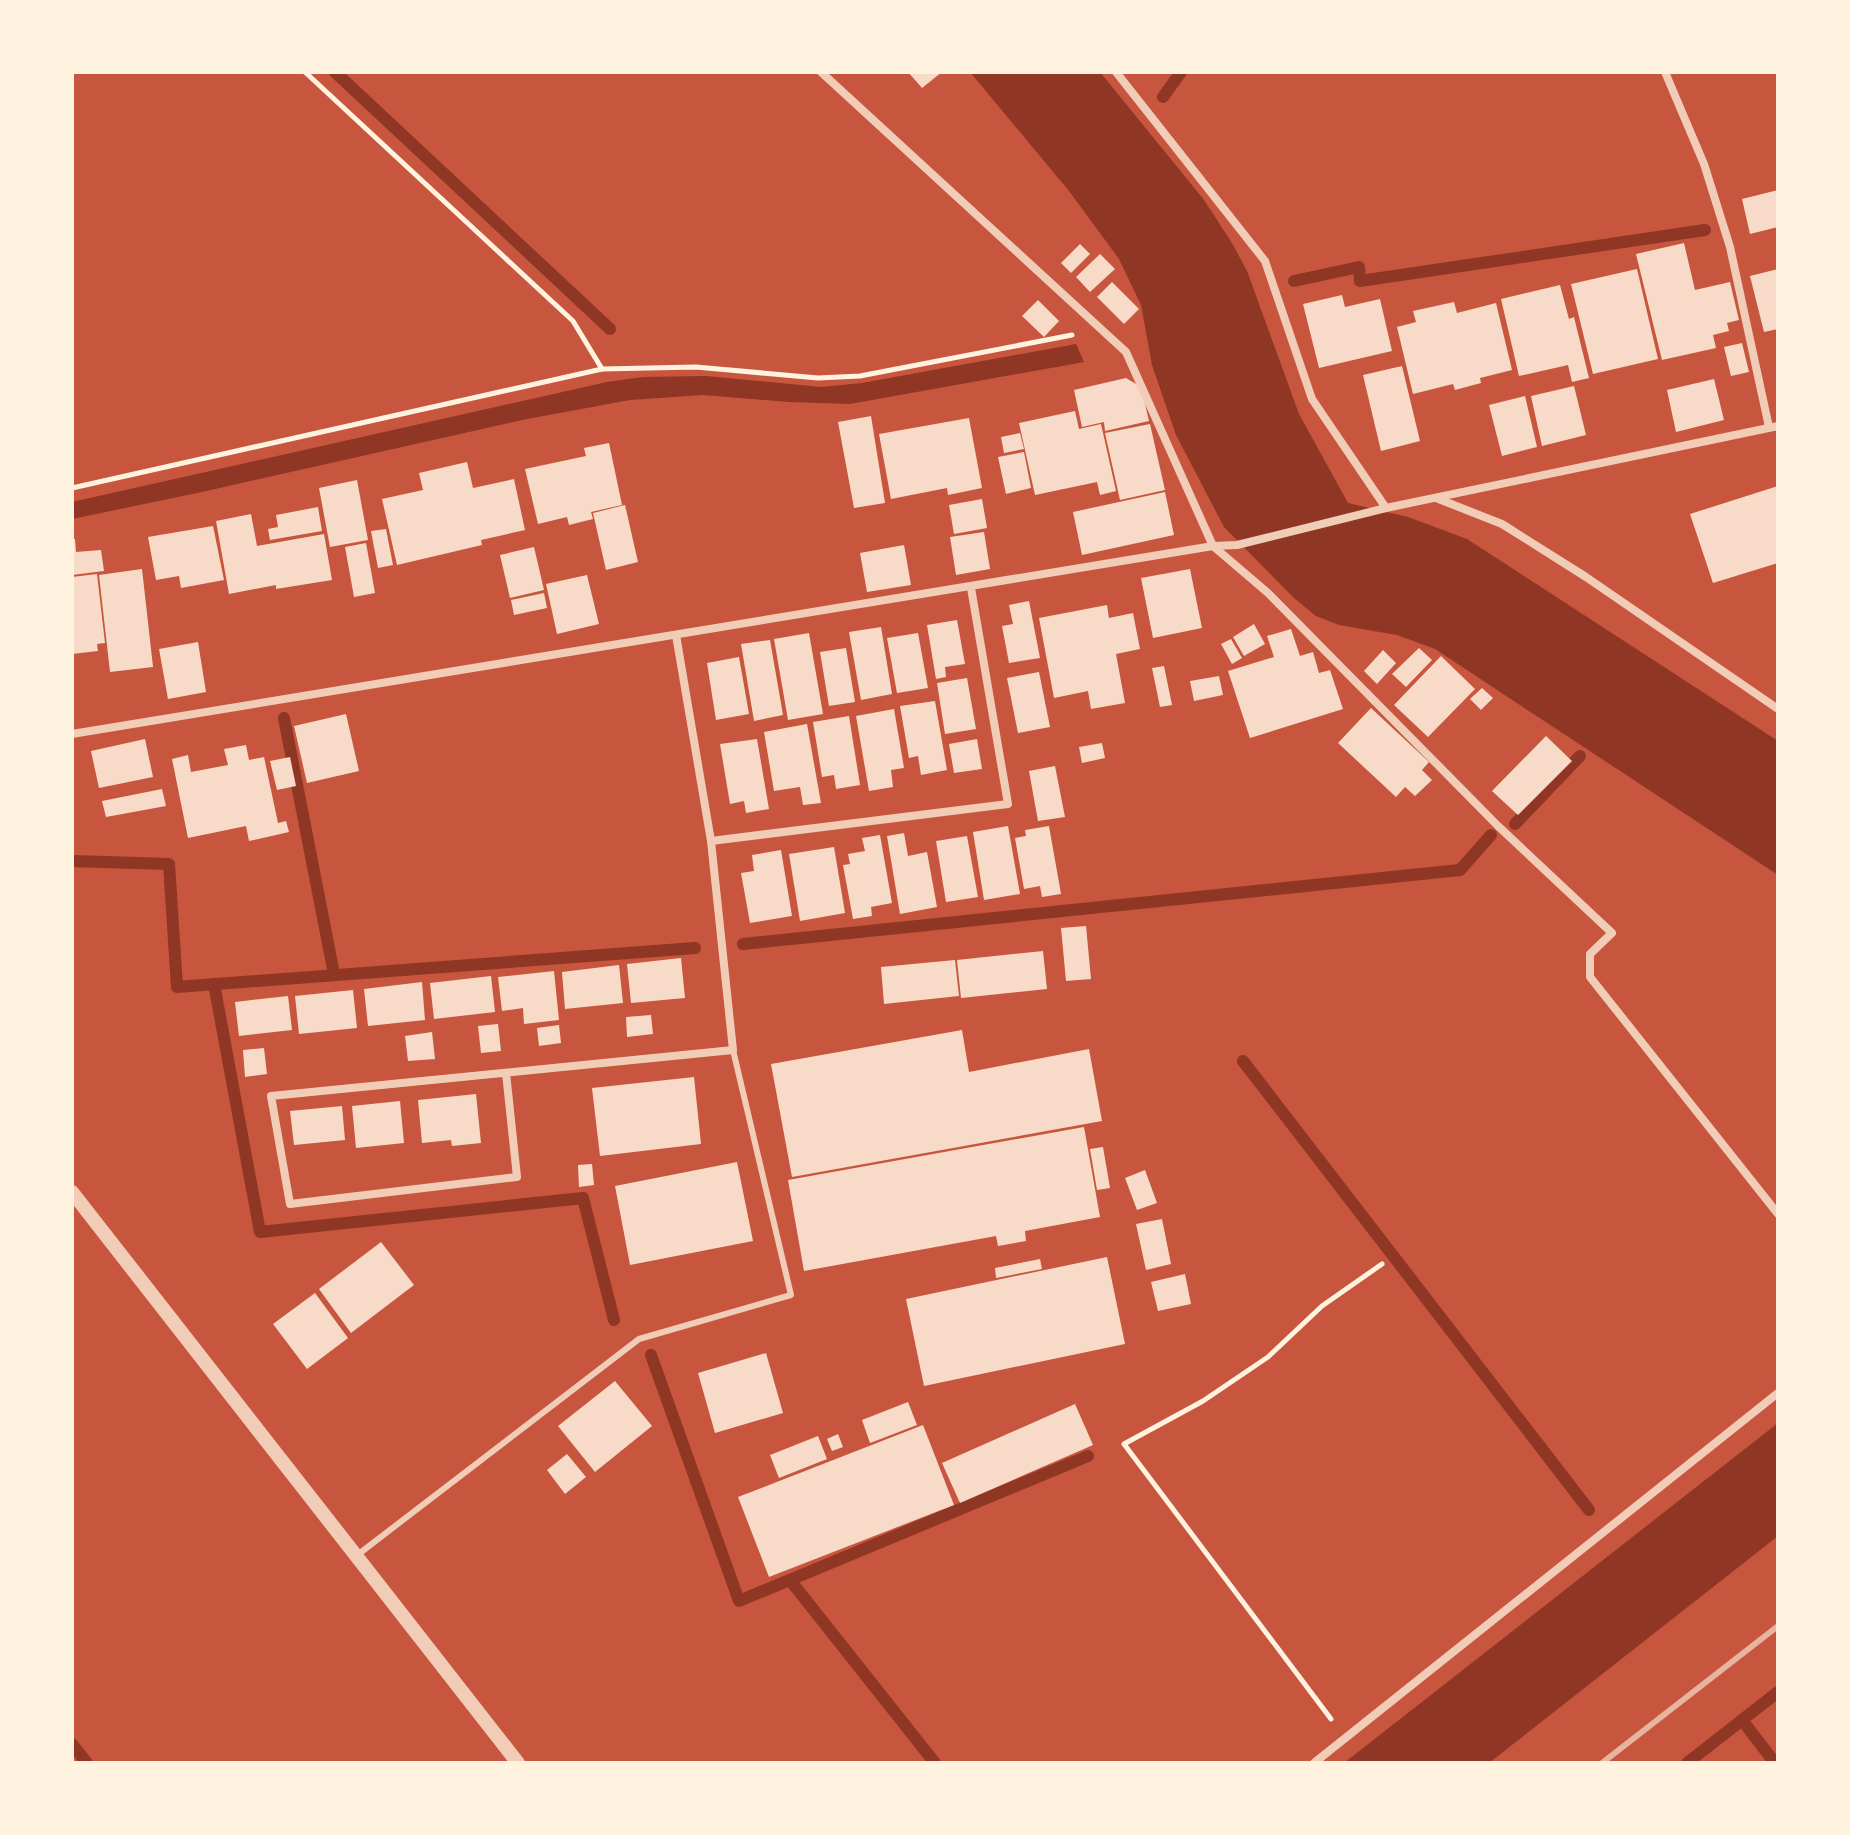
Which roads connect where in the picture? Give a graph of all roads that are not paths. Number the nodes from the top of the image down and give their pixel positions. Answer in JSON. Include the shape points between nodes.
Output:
{"nodes":[{"id":1,"x":821,"y":72,"type":"edge"},
{"id":2,"x":1116,"y":72,"type":"edge"},
{"id":3,"x":1665,"y":72,"type":"edge"},
{"id":4,"x":1774,"y":426,"type":"edge"},
{"id":5,"x":1436,"y":498,"type":"junction"},
{"id":6,"x":1386,"y":508,"type":"junction"},
{"id":7,"x":1213,"y":546,"type":"junction"},
{"id":8,"x":971,"y":588,"type":"junction"},
{"id":9,"x":676,"y":635,"type":"junction"},
{"id":10,"x":1778,"y":709,"type":"edge"},
{"id":11,"x":72,"y":734,"type":"edge"},
{"id":12,"x":711,"y":841,"type":"junction"},
{"id":13,"x":733,"y":1050,"type":"junction"},
{"id":14,"x":506,"y":1073,"type":"junction"},
{"id":15,"x":72,"y":1192,"type":"edge"},
{"id":16,"x":1778,"y":1214,"type":"edge"},
{"id":17,"x":1778,"y":1393,"type":"edge"},
{"id":18,"x":356,"y":1556,"type":"junction"},
{"id":19,"x":518,"y":1763,"type":"edge"},
{"id":20,"x":1314,"y":1763,"type":"edge"}],
"edges":[{"from":1,"to":7,"type":"street","via":[[1126,352]]},
{"from":2,"to":6,"type":"street","via":[[1265,261],[1312,399]]},
{"from":3,"to":4,"type":"street","via":[[1704,164],[1730,247]]},
{"from":4,"to":5,"type":"street"},
{"from":5,"to":6,"type":"street"},
{"from":5,"to":10,"type":"street","via":[[1502,524]]},
{"from":6,"to":7,"type":"street","via":[[1237,545]]},
{"from":7,"to":8,"type":"street"},
{"from":7,"to":16,"type":"street","via":[[1268,593],[1498,826],[1612,933],[1590,954],[1590,977]]},
{"from":8,"to":9,"type":"street"},
{"from":8,"to":12,"type":"street","via":[[1008,804]]},
{"from":9,"to":11,"type":"street"},
{"from":9,"to":12,"type":"street"},
{"from":12,"to":13,"type":"street"},
{"from":13,"to":14,"type":"street"},
{"from":13,"to":18,"type":"lane","via":[[791,1295],[639,1339]]},
{"from":14,"to":14,"type":"street","via":[[271,1096],[290,1204],[517,1177]]},
{"from":15,"to":18,"type":"street"},
{"from":17,"to":20,"type":"street"},
{"from":18,"to":19,"type":"street"}]}
